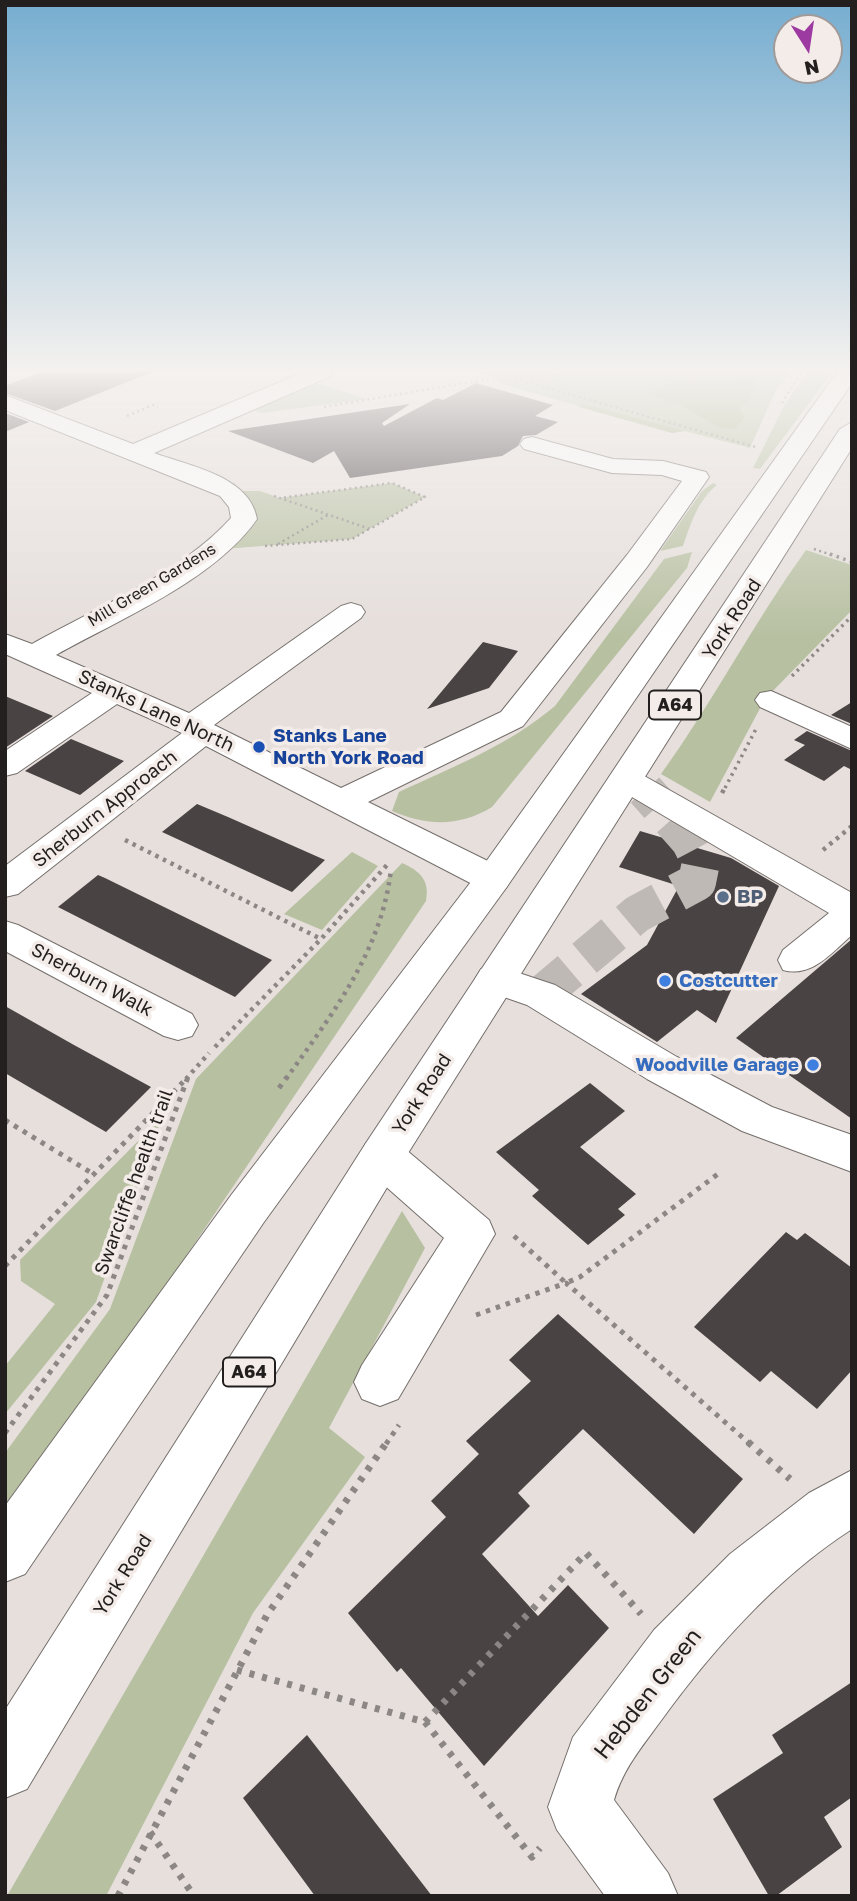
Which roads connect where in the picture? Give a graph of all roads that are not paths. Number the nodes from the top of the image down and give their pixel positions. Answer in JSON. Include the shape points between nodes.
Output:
{"nodes":[{"id":1,"x":154,"y":460,"type":"edge"},
{"id":2,"x":589,"y":460,"type":"edge"},
{"id":3,"x":787,"y":460,"type":"edge"},
{"id":4,"x":832,"y":460,"type":"edge"},
{"id":5,"x":351,"y":612,"type":"dead end"},
{"id":6,"x":19,"y":649,"type":"edge"},
{"id":7,"x":115,"y":691,"type":"junction"},
{"id":8,"x":772,"y":700,"type":"dead end"},
{"id":9,"x":198,"y":729,"type":"junction"},
{"id":10,"x":852,"y":739,"type":"edge"},
{"id":11,"x":5,"y":766,"type":"edge"},
{"id":12,"x":627,"y":780,"type":"junction"},
{"id":13,"x":340,"y":802,"type":"junction"},
{"id":14,"x":493,"y":879,"type":"junction"},
{"id":15,"x":5,"y":885,"type":"edge"},
{"id":16,"x":852,"y":913,"type":"edge"},
{"id":17,"x":5,"y":934,"type":"edge"},
{"id":18,"x":797,"y":960,"type":"dead end"},
{"id":19,"x":495,"y":979,"type":"junction"},
{"id":20,"x":178,"y":1026,"type":"dead end"},
{"id":21,"x":852,"y":1154,"type":"edge"},
{"id":22,"x":382,"y":1156,"type":"junction"},
{"id":23,"x":393,"y":1397,"type":"road end"},
{"id":24,"x":840,"y":1505,"type":"edge"},
{"id":25,"x":5,"y":1554,"type":"edge"},
{"id":26,"x":5,"y":1767,"type":"edge"},
{"id":27,"x":645,"y":1896,"type":"edge"}],
"edges":[{"from":1,"to":6,"type":"main road","name":"Mill Green Gardens","via":[[229,491],[242,506],[244,519],[236,533]]},
{"from":2,"to":13,"type":"main road","via":[[612,466],[663,468],[697,477],[512,719]]},
{"from":3,"to":14,"type":"main road","number":"A64"},
{"from":4,"to":12,"type":"main road","name":"York Road","number":"A64"},
{"from":5,"to":9,"type":"main road","name":"Sherburn Approach"},
{"from":6,"to":7,"type":"main road","name":"Stanks Lane North"},
{"from":7,"to":9,"type":"main road","name":"Stanks Lane North"},
{"from":7,"to":11,"type":"main road"},
{"from":8,"to":10,"type":"main road"},
{"from":9,"to":13,"type":"main road","name":"Stanks Lane North"},
{"from":9,"to":15,"type":"main road","name":"Sherburn Approach"},
{"from":12,"to":16,"type":"main road"},
{"from":12,"to":19,"type":"main road","name":"York Road","number":"A64"},
{"from":13,"to":14,"type":"main road","name":"Stanks Lane North"},
{"from":14,"to":25,"type":"main road","number":"A64","via":[[247,1208]]},
{"from":16,"to":18,"type":"main road"},
{"from":17,"to":20,"type":"main road","name":"Sherburn Walk"},
{"from":19,"to":21,"type":"main road","via":[[541,995],[757,1119]]},
{"from":19,"to":22,"type":"main road","name":"York Road","number":"A64"},
{"from":22,"to":23,"type":"main road","via":[[471,1234]]},
{"from":22,"to":26,"type":"main road","name":"York Road","number":"A64"},
{"from":24,"to":27,"type":"main road","name":"Hebden Green","via":[[750,1574],[675,1651],[595,1759],[580,1807]]}]}
